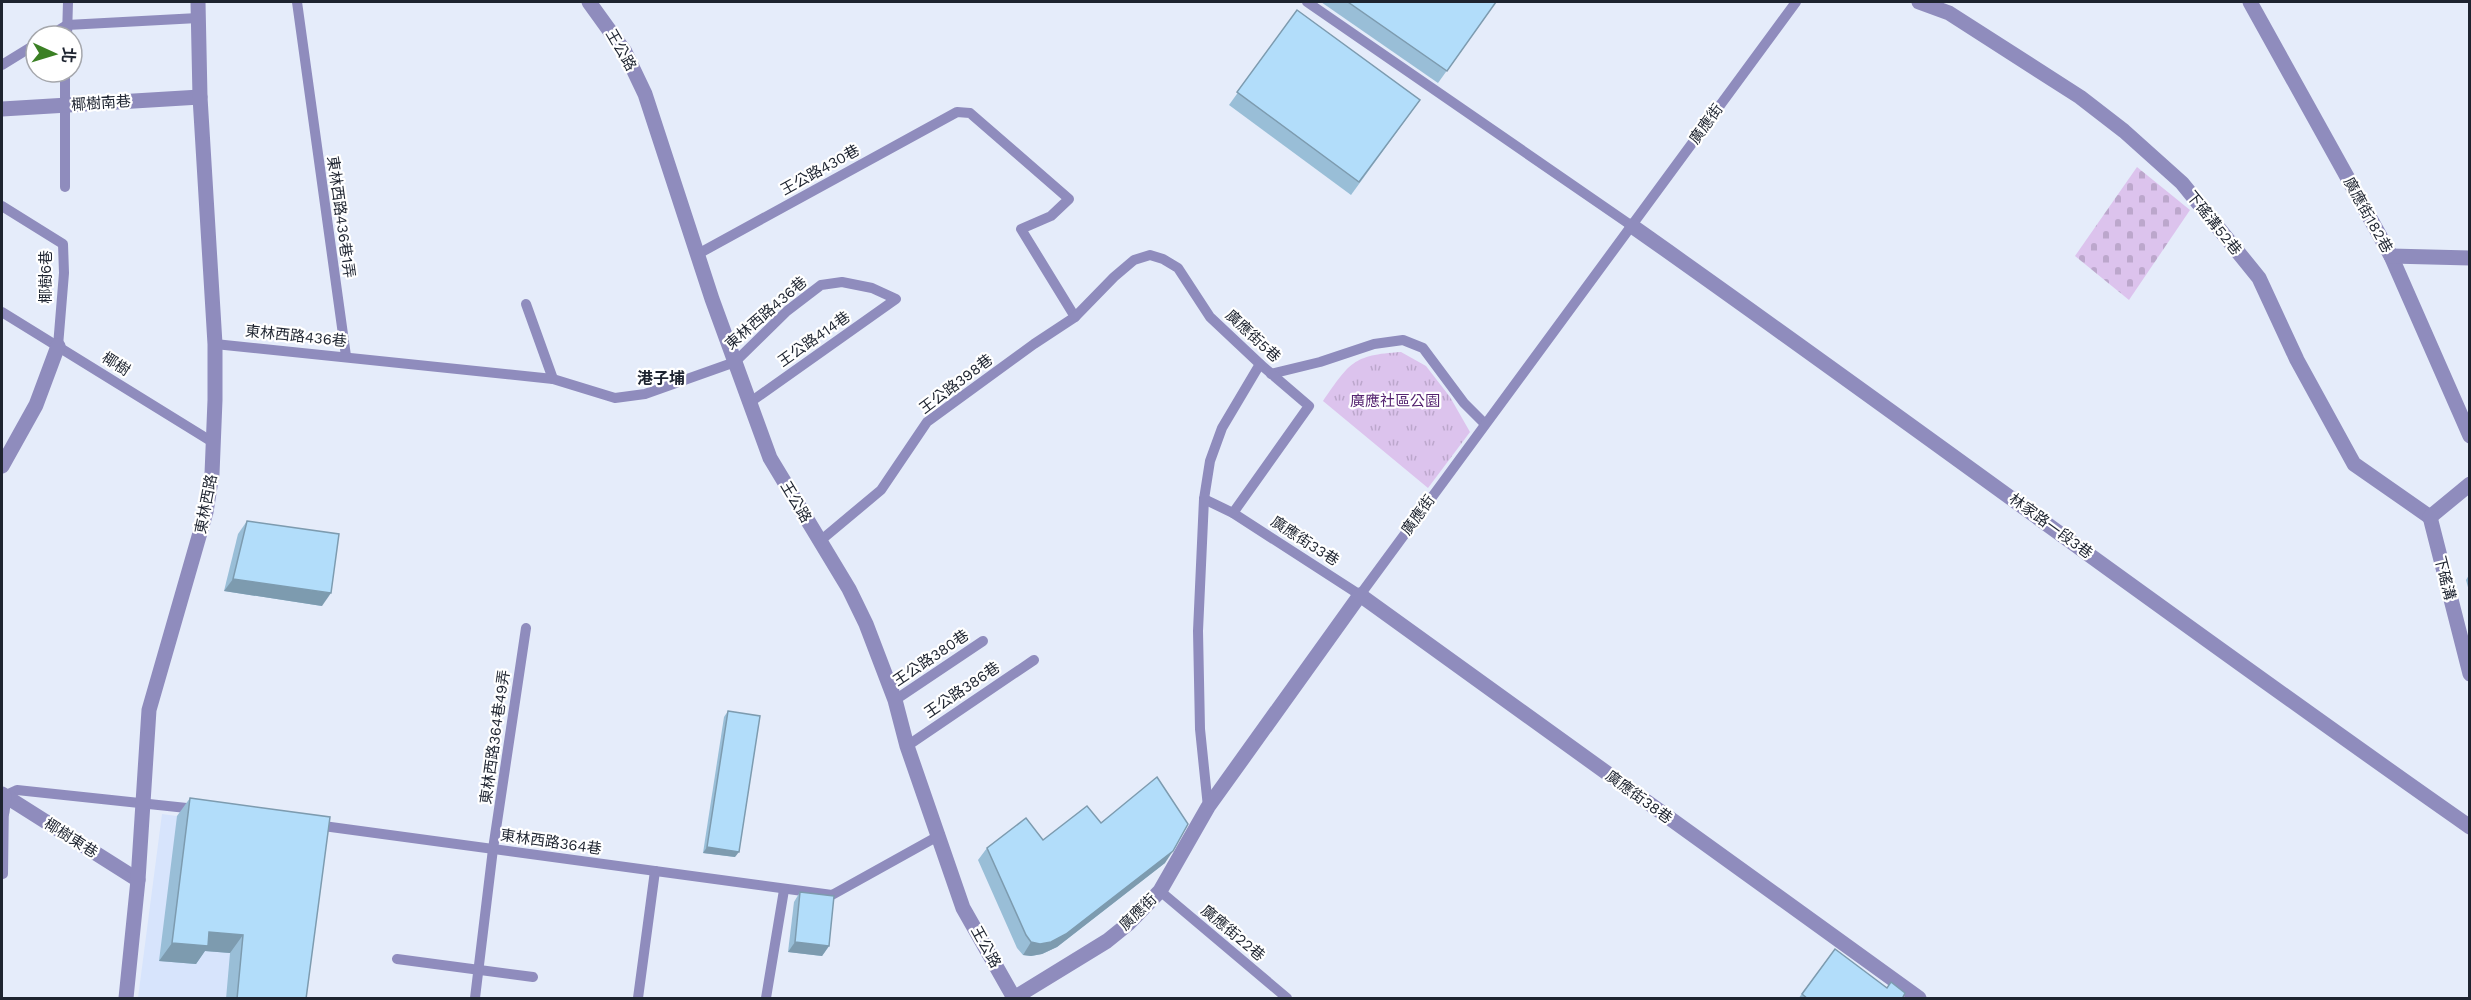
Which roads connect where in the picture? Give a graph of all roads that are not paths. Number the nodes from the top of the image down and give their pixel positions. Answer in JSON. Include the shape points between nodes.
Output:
{"nodes":[{"id":1,"x":68,"y":2,"type":"edge"},
{"id":2,"x":198,"y":2,"type":"edge"},
{"id":3,"x":297,"y":2,"type":"edge"},
{"id":4,"x":589,"y":2,"type":"edge"},
{"id":5,"x":1307,"y":2,"type":"edge"},
{"id":6,"x":1796,"y":2,"type":"edge"},
{"id":7,"x":1919,"y":2,"type":"edge"},
{"id":8,"x":2250,"y":2,"type":"edge"},
{"id":9,"x":198,"y":18,"type":"junction"},
{"id":10,"x":67,"y":24,"type":"edge"},
{"id":11,"x":84,"y":28,"type":"edge"},
{"id":12,"x":24,"y":51,"type":"edge"},
{"id":13,"x":2,"y":65,"type":"edge"},
{"id":14,"x":65,"y":84,"type":"edge"},
{"id":15,"x":200,"y":97,"type":"junction"},
{"id":16,"x":64,"y":105,"type":"junction"},
{"id":17,"x":2,"y":109,"type":"edge"},
{"id":18,"x":65,"y":187,"type":"dead end"},
{"id":19,"x":2,"y":206,"type":"edge"},
{"id":20,"x":1632,"y":226,"type":"junction"},
{"id":21,"x":698,"y":254,"type":"junction"},
{"id":22,"x":2391,"y":256,"type":"junction"},
{"id":23,"x":2469,"y":258,"type":"edge"},
{"id":24,"x":896,"y":300,"type":"joint"},
{"id":25,"x":526,"y":304,"type":"dead end"},
{"id":26,"x":2,"y":312,"type":"edge"},
{"id":27,"x":1075,"y":317,"type":"junction"},
{"id":28,"x":214,"y":344,"type":"junction"},
{"id":29,"x":58,"y":346,"type":"junction"},
{"id":30,"x":346,"y":356,"type":"junction"},
{"id":31,"x":735,"y":362,"type":"junction"},
{"id":32,"x":1260,"y":364,"type":"junction"},
{"id":33,"x":1271,"y":374,"type":"junction"},
{"id":34,"x":553,"y":379,"type":"junction"},
{"id":35,"x":749,"y":403,"type":"junction"},
{"id":36,"x":1484,"y":423,"type":"junction"},
{"id":37,"x":2469,"y":436,"type":"edge"},
{"id":38,"x":214,"y":443,"type":"junction"},
{"id":39,"x":2,"y":466,"type":"edge"},
{"id":40,"x":2469,"y":484,"type":"edge"},
{"id":41,"x":1204,"y":500,"type":"junction"},
{"id":42,"x":1233,"y":513,"type":"junction"},
{"id":43,"x":2430,"y":517,"type":"junction"},
{"id":44,"x":820,"y":541,"type":"junction"},
{"id":45,"x":1360,"y":595,"type":"junction"},
{"id":46,"x":2462,"y":616,"type":"edge"},
{"id":47,"x":526,"y":628,"type":"dead end"},
{"id":48,"x":983,"y":641,"type":"dead end"},
{"id":49,"x":1034,"y":660,"type":"dead end"},
{"id":50,"x":2469,"y":674,"type":"edge"},
{"id":51,"x":895,"y":700,"type":"junction"},
{"id":52,"x":907,"y":746,"type":"junction"},
{"id":53,"x":3,"y":795,"type":"edge"},
{"id":54,"x":144,"y":802,"type":"junction"},
{"id":55,"x":1208,"y":807,"type":"junction"},
{"id":56,"x":203,"y":810,"type":"edge"},
{"id":57,"x":2,"y":812,"type":"edge"},
{"id":58,"x":307,"y":824,"type":"edge"},
{"id":59,"x":2469,"y":827,"type":"edge"},
{"id":60,"x":940,"y":835,"type":"junction"},
{"id":61,"x":494,"y":849,"type":"junction"},
{"id":62,"x":655,"y":871,"type":"junction"},
{"id":63,"x":3,"y":874,"type":"dead end"},
{"id":64,"x":138,"y":880,"type":"junction"},
{"id":65,"x":784,"y":890,"type":"junction"},
{"id":66,"x":1160,"y":891,"type":"junction"},
{"id":67,"x":397,"y":959,"type":"dead end"},
{"id":68,"x":479,"y":970,"type":"junction"},
{"id":69,"x":533,"y":978,"type":"dead end"},
{"id":70,"x":126,"y":999,"type":"edge"},
{"id":71,"x":475,"y":999,"type":"edge"},
{"id":72,"x":638,"y":999,"type":"edge"},
{"id":73,"x":766,"y":999,"type":"edge"},
{"id":74,"x":1014,"y":999,"type":"edge"},
{"id":75,"x":1287,"y":999,"type":"edge"},
{"id":76,"x":1919,"y":999,"type":"edge"}],
"edges":[{"from":1,"to":10,"type":"lane"},
{"from":2,"to":9,"type":"street","name":"東林西路"},
{"from":3,"to":30,"type":"lane","name":"東林西路436巷1弄"},
{"from":4,"to":21,"type":"street","name":"王公路","via":[[625,52],[645,94]]},
{"from":5,"to":20,"type":"lane"},
{"from":6,"to":20,"type":"lane","name":"廣應街"},
{"from":7,"to":43,"type":"street","name":"下磘溝52巷","via":[[1949,13],[2080,97],[2182,183],[2259,278],[2297,360],[2354,464]]},
{"from":8,"to":22,"type":"street","name":"廣應街182巷"},
{"from":9,"to":11,"type":"lane"},
{"from":9,"to":15,"type":"street","name":"東林西路"},
{"from":12,"to":13,"type":"lane"},
{"from":14,"to":16,"type":"lane"},
{"from":15,"to":16,"type":"street","name":"椰樹南巷"},
{"from":15,"to":28,"type":"street","name":"東林西路"},
{"from":16,"to":17,"type":"street","name":"椰樹南巷"},
{"from":16,"to":18,"type":"lane"},
{"from":19,"to":29,"type":"lane","name":"椰樹6巷","via":[[63,244]]},
{"from":20,"to":36,"type":"lane","name":"廣應街"},
{"from":20,"to":59,"type":"street","name":"林家路一段3巷"},
{"from":21,"to":27,"type":"lane","name":"王公路430巷","via":[[957,112],[969,113],[1069,199],[1051,216],[1021,229]]},
{"from":21,"to":31,"type":"street","name":"王公路"},
{"from":22,"to":23,"type":"street"},
{"from":22,"to":37,"type":"street","name":"廣應街182巷"},
{"from":24,"to":31,"type":"lane","name":"東林西路436巷","via":[[872,288],[842,282],[821,285],[787,311]]},
{"from":24,"to":35,"type":"lane","name":"王公路414巷"},
{"from":25,"to":34,"type":"lane"},
{"from":26,"to":29,"type":"lane","name":"椰樹"},
{"from":27,"to":32,"type":"lane","name":"廣應街5巷","via":[[1134,260],[1149,255],[1178,268],[1210,317]]},
{"from":27,"to":44,"type":"lane","name":"王公路398巷","via":[[927,422],[881,490]]},
{"from":28,"to":30,"type":"lane","name":"東林西路436巷"},
{"from":28,"to":38,"type":"street","name":"東林西路"},
{"from":29,"to":38,"type":"lane","name":"椰樹"},
{"from":29,"to":39,"type":"street","via":[[36,405]]},
{"from":30,"to":34,"type":"lane","name":"東林西路436巷"},
{"from":31,"to":34,"type":"lane","name":"東林西路436巷","via":[[645,394],[615,399]]},
{"from":31,"to":35,"type":"street","name":"王公路"},
{"from":32,"to":33,"type":"lane","name":"廣應街5巷"},
{"from":32,"to":41,"type":"lane","via":[[1222,428],[1210,461]]},
{"from":33,"to":36,"type":"lane","via":[[1374,344],[1403,340],[1423,348]]},
{"from":33,"to":42,"type":"lane","name":"廣應街5巷","via":[[1309,406]]},
{"from":35,"to":44,"type":"street","name":"王公路","via":[[770,458]]},
{"from":36,"to":45,"type":"lane","name":"廣應街"},
{"from":38,"to":54,"type":"street","name":"東林西路","via":[[206,512],[149,710]]},
{"from":40,"to":43,"type":"street"},
{"from":41,"to":42,"type":"lane","name":"廣應街33巷"},
{"from":41,"to":55,"type":"lane","via":[[1198,632],[1200,729]]},
{"from":42,"to":45,"type":"lane","name":"廣應街33巷"},
{"from":43,"to":46,"type":"street","name":"下磘溝"},
{"from":44,"to":51,"type":"street","name":"王公路","via":[[866,624]]},
{"from":45,"to":55,"type":"street","name":"廣應街"},
{"from":45,"to":76,"type":"street","name":"廣應街38巷"},
{"from":46,"to":50,"type":"street","name":"下磘溝"},
{"from":47,"to":61,"type":"lane","name":"東林西路364巷49弄"},
{"from":48,"to":51,"type":"lane","name":"王公路380巷"},
{"from":49,"to":52,"type":"lane","name":"王公路386巷"},
{"from":51,"to":52,"type":"street","name":"王公路"},
{"from":52,"to":60,"type":"street","name":"王公路"},
{"from":53,"to":54,"type":"lane","name":"椰樹東巷","via":[[17,790]]},
{"from":53,"to":57,"type":"street"},
{"from":53,"to":63,"type":"lane"},
{"from":53,"to":64,"type":"street","name":"椰樹東巷"},
{"from":54,"to":56,"type":"lane"},
{"from":54,"to":64,"type":"street","name":"東林西路"},
{"from":55,"to":66,"type":"street","name":"廣應街"},
{"from":58,"to":61,"type":"lane","name":"東林西路364巷"},
{"from":60,"to":65,"type":"lane","name":"東林西路364巷","via":[[832,895]]},
{"from":60,"to":74,"type":"street","name":"王公路","via":[[963,908]]},
{"from":61,"to":62,"type":"lane","name":"東林西路364巷"},
{"from":61,"to":68,"type":"lane","name":"東林西路364巷49弄"},
{"from":62,"to":65,"type":"lane","name":"東林西路364巷"},
{"from":62,"to":72,"type":"lane"},
{"from":64,"to":70,"type":"street","name":"東林西路"},
{"from":65,"to":73,"type":"lane"},
{"from":66,"to":74,"type":"street","name":"廣應街","via":[[1107,941]]},
{"from":66,"to":75,"type":"lane","name":"廣應街22巷"},
{"from":67,"to":68,"type":"lane"},
{"from":68,"to":69,"type":"lane"},
{"from":68,"to":71,"type":"lane","name":"東林西路364巷49弄"}]}
